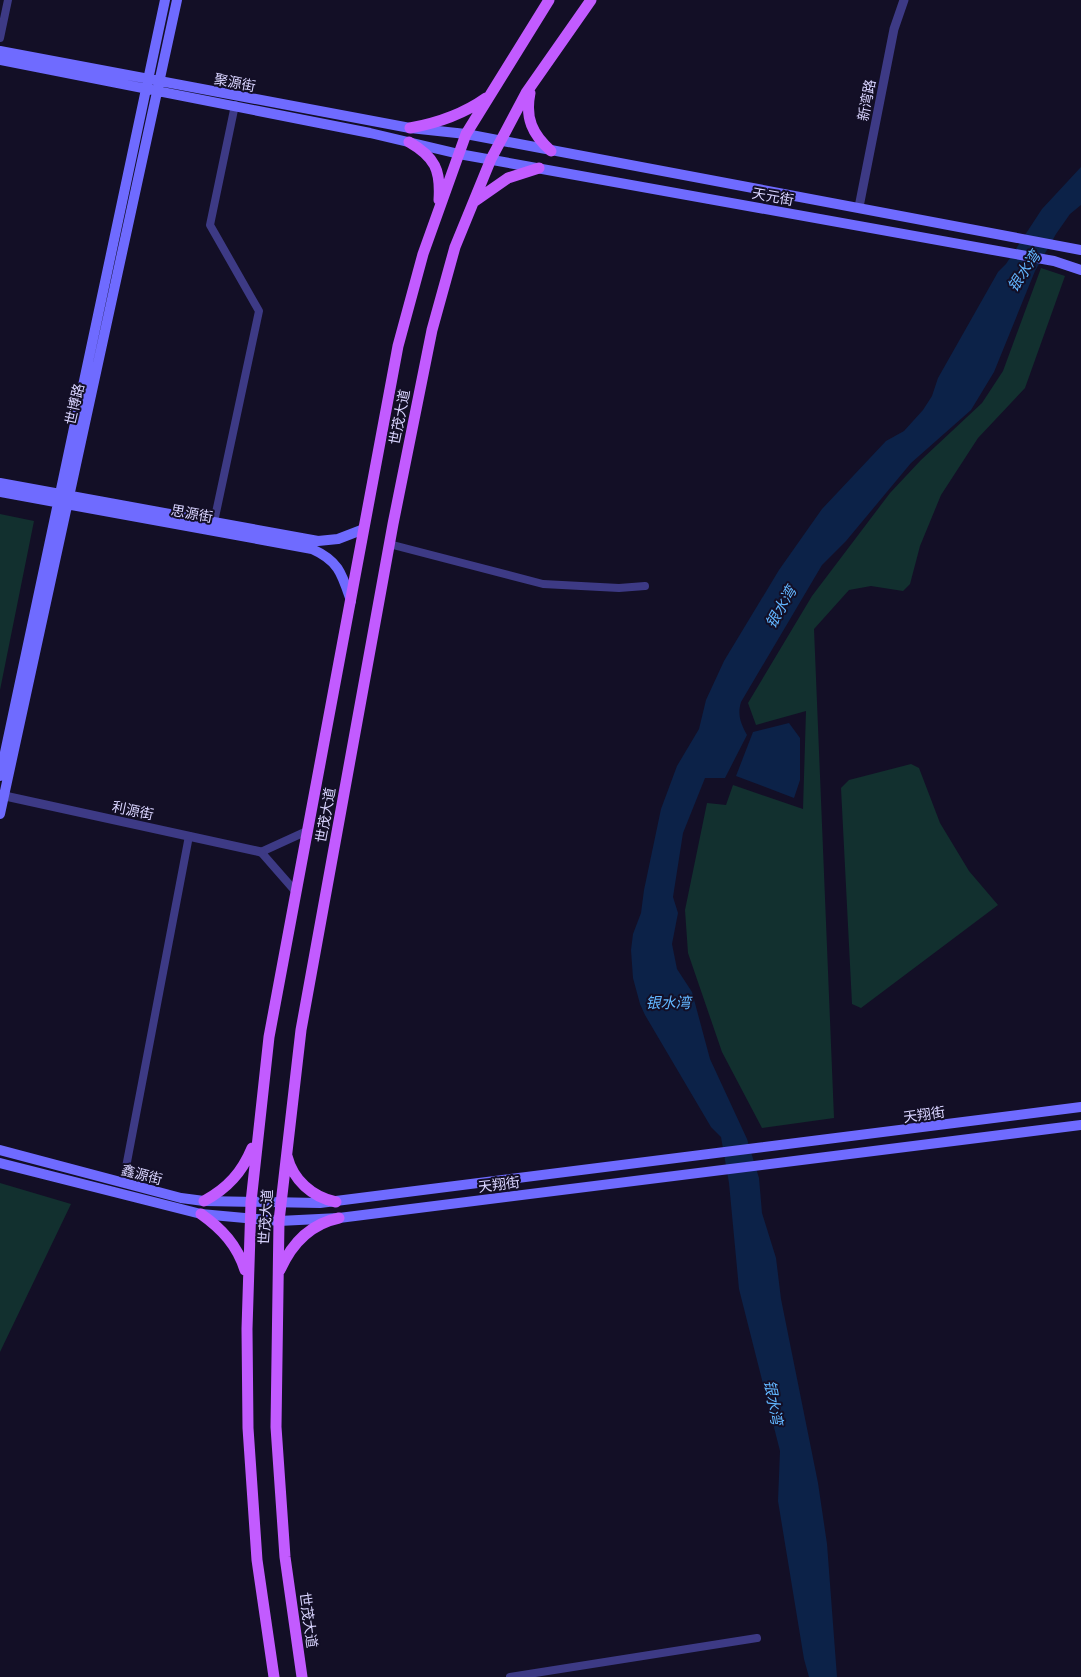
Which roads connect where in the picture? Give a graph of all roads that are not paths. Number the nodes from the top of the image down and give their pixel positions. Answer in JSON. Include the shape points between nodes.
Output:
{"nodes":[{"id":1,"x":8,"y":0,"type":"edge"},
{"id":2,"x":165,"y":0,"type":"edge"},
{"id":3,"x":177,"y":0,"type":"edge"},
{"id":4,"x":549,"y":0,"type":"edge"},
{"id":5,"x":591,"y":0,"type":"edge"},
{"id":6,"x":904,"y":0,"type":"edge"},
{"id":7,"x":0,"y":38,"type":"edge"},
{"id":8,"x":0,"y":51,"type":"edge"},
{"id":9,"x":0,"y":60,"type":"edge"},
{"id":10,"x":148,"y":83,"type":"junction"},
{"id":11,"x":532,"y":84,"type":"junction"},
{"id":12,"x":160,"y":86,"type":"junction"},
{"id":13,"x":489,"y":95,"type":"junction"},
{"id":14,"x":235,"y":105,"type":"junction"},
{"id":15,"x":410,"y":128,"type":"junction"},
{"id":16,"x":466,"y":134,"type":"junction"},
{"id":17,"x":501,"y":141,"type":"junction"},
{"id":18,"x":409,"y":142,"type":"junction"},
{"id":19,"x":551,"y":151,"type":"junction"},
{"id":20,"x":459,"y":154,"type":"junction"},
{"id":21,"x":491,"y":159,"type":"junction"},
{"id":22,"x":539,"y":168,"type":"junction"},
{"id":23,"x":474,"y":202,"type":"junction"},
{"id":24,"x":859,"y":207,"type":"junction"},
{"id":25,"x":438,"y":211,"type":"junction"},
{"id":26,"x":1081,"y":250,"type":"edge"},
{"id":27,"x":1081,"y":270,"type":"edge"},
{"id":28,"x":0,"y":484,"type":"edge"},
{"id":29,"x":0,"y":492,"type":"edge"},
{"id":30,"x":63,"y":499,"type":"junction"},
{"id":31,"x":214,"y":522,"type":"junction"},
{"id":32,"x":364,"y":528,"type":"junction"},
{"id":33,"x":389,"y":544,"type":"junction"},
{"id":34,"x":645,"y":586,"type":"dead end"},
{"id":35,"x":351,"y":601,"type":"junction"},
{"id":36,"x":0,"y":776,"type":"edge"},
{"id":37,"x":2,"y":795,"type":"edge"},
{"id":38,"x":0,"y":814,"type":"edge"},
{"id":39,"x":307,"y":830,"type":"junction"},
{"id":40,"x":189,"y":836,"type":"junction"},
{"id":41,"x":261,"y":852,"type":"junction"},
{"id":42,"x":296,"y":892,"type":"junction"},
{"id":43,"x":1081,"y":1107,"type":"edge"},
{"id":44,"x":1081,"y":1125,"type":"edge"},
{"id":45,"x":257,"y":1137,"type":"junction"},
{"id":46,"x":287,"y":1140,"type":"junction"},
{"id":47,"x":0,"y":1150,"type":"edge"},
{"id":48,"x":0,"y":1163,"type":"edge"},
{"id":49,"x":123,"y":1183,"type":"junction"},
{"id":50,"x":204,"y":1201,"type":"junction"},
{"id":51,"x":251,"y":1202,"type":"junction"},
{"id":52,"x":336,"y":1202,"type":"junction"},
{"id":53,"x":281,"y":1203,"type":"junction"},
{"id":54,"x":201,"y":1214,"type":"junction"},
{"id":55,"x":339,"y":1218,"type":"junction"},
{"id":56,"x":249,"y":1220,"type":"junction"},
{"id":57,"x":279,"y":1221,"type":"junction"},
{"id":58,"x":248,"y":1280,"type":"junction"},
{"id":59,"x":277,"y":1291,"type":"junction"},
{"id":60,"x":758,"y":1638,"type":"dead end"},
{"id":61,"x":274,"y":1677,"type":"edge"},
{"id":62,"x":302,"y":1677,"type":"edge"},
{"id":63,"x":510,"y":1677,"type":"edge"}],
"edges":[{"from":1,"to":7,"type":"street"},
{"from":2,"to":10,"type":"main road","name":"世博路"},
{"from":3,"to":12,"type":"main road","name":"世博路"},
{"from":4,"to":13,"type":"main road","name":"世茂大道"},
{"from":5,"to":11,"type":"main road","name":"世茂大道"},
{"from":6,"to":24,"type":"street","name":"新湾路","via":[[894,29]]},
{"from":8,"to":10,"type":"main road","name":"聚源街"},
{"from":9,"to":10,"type":"main road","name":"聚源街"},
{"from":10,"to":12,"type":"main road","name":"聚源街"},
{"from":10,"to":30,"type":"main road","name":"世博路"},
{"from":11,"to":17,"type":"main road","name":"世茂大道"},
{"from":11,"to":19,"type":"main road","via":[[529,121]]},
{"from":12,"to":14,"type":"main road","name":"聚源街"},
{"from":12,"to":15,"type":"main road","name":"聚源街"},
{"from":12,"to":30,"type":"main road","name":"世博路"},
{"from":13,"to":15,"type":"main road","via":[[449,119]]},
{"from":13,"to":16,"type":"main road","name":"世茂大道"},
{"from":14,"to":18,"type":"main road","name":"聚源街"},
{"from":14,"to":31,"type":"street","via":[[210,224],[259,311]]},
{"from":15,"to":16,"type":"main road","name":"聚源街"},
{"from":16,"to":17,"type":"main road","name":"天元街"},
{"from":16,"to":20,"type":"main road","name":"世茂大道"},
{"from":17,"to":19,"type":"main road","name":"天元街"},
{"from":17,"to":21,"type":"main road","name":"世茂大道"},
{"from":18,"to":20,"type":"main road","name":"聚源街"},
{"from":18,"to":25,"type":"main road","via":[[426,153],[436,167],[440,186]]},
{"from":19,"to":24,"type":"main road","name":"天元街"},
{"from":20,"to":21,"type":"main road","name":"天元街"},
{"from":20,"to":25,"type":"main road","name":"世茂大道"},
{"from":21,"to":22,"type":"main road","name":"天元街"},
{"from":21,"to":23,"type":"main road","name":"世茂大道"},
{"from":22,"to":23,"type":"main road","via":[[508,178]]},
{"from":22,"to":27,"type":"main road","name":"天元街","via":[[1054,261]]},
{"from":23,"to":33,"type":"main road","name":"世茂大道","via":[[455,248],[432,330]]},
{"from":24,"to":26,"type":"main road","name":"天元街"},
{"from":25,"to":32,"type":"main road","name":"世茂大道","via":[[422,254],[398,346]]},
{"from":28,"to":30,"type":"main road","name":"思源街"},
{"from":29,"to":30,"type":"main road","name":"思源街"},
{"from":30,"to":31,"type":"main road","name":"思源街"},
{"from":30,"to":35,"type":"main road","name":"思源街","via":[[312,549],[338,566]]},
{"from":30,"to":36,"type":"main road","name":"世博路"},
{"from":30,"to":37,"type":"main road","name":"世博路"},
{"from":31,"to":32,"type":"main road","name":"思源街","via":[[325,541]]},
{"from":32,"to":35,"type":"main road","name":"世茂大道"},
{"from":33,"to":34,"type":"street","via":[[543,584],[619,588]]},
{"from":33,"to":46,"type":"main road","name":"世茂大道","via":[[301,1030]]},
{"from":35,"to":39,"type":"main road","name":"世茂大道"},
{"from":37,"to":38,"type":"main road","name":"世博路"},
{"from":37,"to":40,"type":"street","name":"利源街"},
{"from":39,"to":41,"type":"street"},
{"from":39,"to":42,"type":"main road","name":"世茂大道"},
{"from":40,"to":41,"type":"street","name":"利源街"},
{"from":40,"to":49,"type":"street"},
{"from":41,"to":42,"type":"street"},
{"from":42,"to":45,"type":"main road","name":"世茂大道","via":[[269,1038]]},
{"from":43,"to":52,"type":"main road","name":"天翔街"},
{"from":44,"to":55,"type":"main road","name":"天翔街"},
{"from":45,"to":50,"type":"main road","via":[[236,1177]]},
{"from":45,"to":51,"type":"main road","name":"世茂大道"},
{"from":46,"to":52,"type":"main road","via":[[287,1158],[294,1173],[321,1199]]},
{"from":46,"to":53,"type":"main road","name":"世茂大道"},
{"from":47,"to":49,"type":"main road","name":"鑫源街"},
{"from":48,"to":54,"type":"main road","name":"鑫源街"},
{"from":49,"to":50,"type":"main road","name":"鑫源街"},
{"from":50,"to":51,"type":"main road","name":"鑫源街"},
{"from":51,"to":53,"type":"main road","name":"鑫源街"},
{"from":51,"to":56,"type":"main road","name":"世茂大道"},
{"from":52,"to":53,"type":"main road","name":"天翔街"},
{"from":53,"to":57,"type":"main road","name":"世茂大道"},
{"from":54,"to":56,"type":"main road","name":"鑫源街"},
{"from":54,"to":58,"type":"main road","via":[[234,1246]]},
{"from":55,"to":57,"type":"main road","name":"天翔街"},
{"from":55,"to":59,"type":"main road","via":[[317,1225],[293,1245],[279,1273]]},
{"from":56,"to":57,"type":"main road","name":"鑫源街"},
{"from":56,"to":58,"type":"main road","name":"世茂大道"},
{"from":57,"to":59,"type":"main road","name":"世茂大道"},
{"from":58,"to":61,"type":"main road","name":"世茂大道","via":[[248,1428],[257,1560]]},
{"from":59,"to":62,"type":"main road","name":"世茂大道","via":[[276,1427],[285,1557]]},
{"from":60,"to":63,"type":"street"}]}
